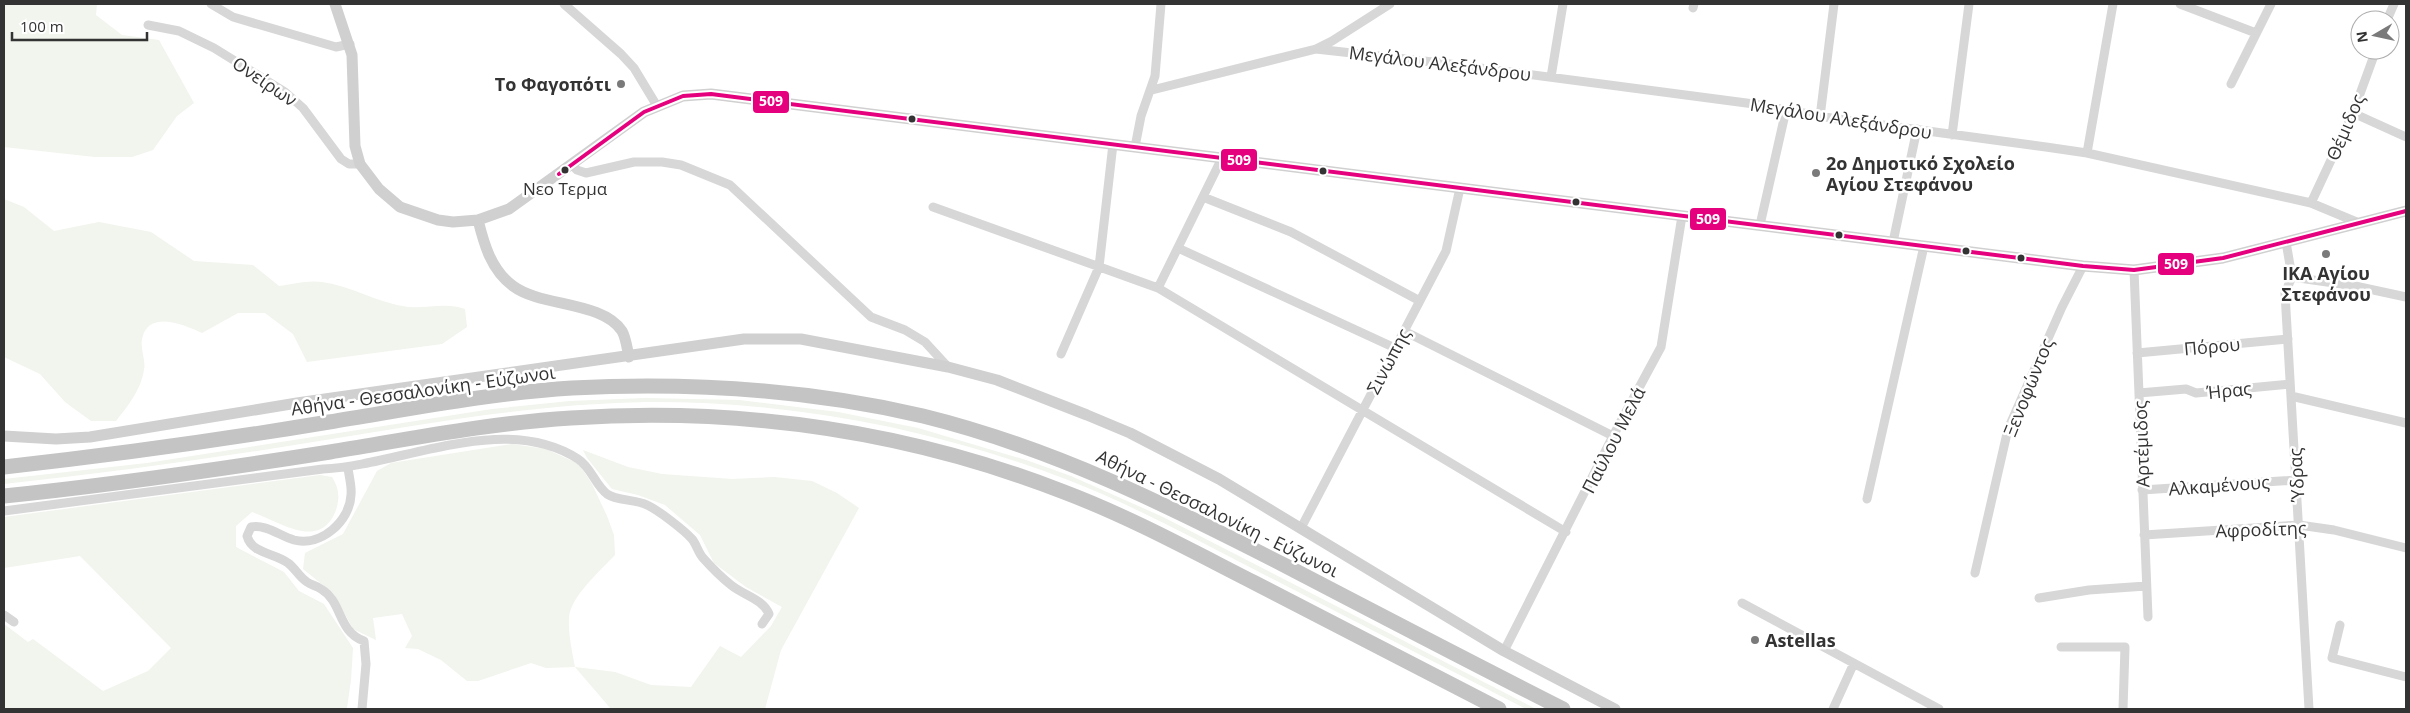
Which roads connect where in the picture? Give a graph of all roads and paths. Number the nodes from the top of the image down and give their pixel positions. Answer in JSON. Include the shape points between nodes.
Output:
{"nodes":[{"id":1,"x":211,"y":4,"type":"edge"},
{"id":2,"x":335,"y":4,"type":"edge"},
{"id":3,"x":564,"y":4,"type":"edge"},
{"id":4,"x":1161,"y":4,"type":"edge"},
{"id":5,"x":1390,"y":4,"type":"edge"},
{"id":6,"x":1563,"y":4,"type":"edge"},
{"id":7,"x":1834,"y":4,"type":"edge"},
{"id":8,"x":1969,"y":4,"type":"edge"},
{"id":9,"x":2113,"y":4,"type":"edge"},
{"id":10,"x":2180,"y":4,"type":"edge"},
{"id":11,"x":2271,"y":4,"type":"edge"},
{"id":12,"x":148,"y":26,"type":"dead end"},
{"id":13,"x":2256,"y":33,"type":"junction"},
{"id":14,"x":350,"y":44,"type":"junction"},
{"id":15,"x":1316,"y":49,"type":"junction"},
{"id":16,"x":2372,"y":60,"type":"edge"},
{"id":17,"x":1551,"y":77,"type":"junction"},
{"id":18,"x":2231,"y":84,"type":"dead end"},
{"id":19,"x":1152,"y":90,"type":"junction"},
{"id":20,"x":657,"y":106,"type":"junction"},
{"id":21,"x":1786,"y":110,"type":"junction"},
{"id":22,"x":2353,"y":113,"type":"junction"},
{"id":23,"x":1820,"y":117,"type":"junction"},
{"id":24,"x":1917,"y":129,"type":"junction"},
{"id":25,"x":1952,"y":135,"type":"junction"},
{"id":26,"x":2406,"y":137,"type":"edge"},
{"id":27,"x":1113,"y":144,"type":"junction"},
{"id":28,"x":1135,"y":147,"type":"junction"},
{"id":29,"x":2087,"y":153,"type":"junction"},
{"id":30,"x":1222,"y":158,"type":"junction"},
{"id":31,"x":360,"y":164,"type":"junction"},
{"id":32,"x":572,"y":165,"type":"junction"},
{"id":33,"x":1460,"y":188,"type":"junction"},
{"id":34,"x":1203,"y":197,"type":"junction"},
{"id":35,"x":2312,"y":203,"type":"junction"},
{"id":36,"x":933,"y":207,"type":"dead end"},
{"id":37,"x":2406,"y":211,"type":"edge"},
{"id":38,"x":1682,"y":216,"type":"junction"},
{"id":39,"x":478,"y":220,"type":"junction"},
{"id":40,"x":2360,"y":223,"type":"junction"},
{"id":41,"x":1760,"y":226,"type":"junction"},
{"id":42,"x":1893,"y":242,"type":"junction"},
{"id":43,"x":2286,"y":242,"type":"junction"},
{"id":44,"x":1924,"y":246,"type":"junction"},
{"id":45,"x":1178,"y":248,"type":"junction"},
{"id":46,"x":2083,"y":266,"type":"junction"},
{"id":47,"x":1099,"y":267,"type":"junction"},
{"id":48,"x":2134,"y":270,"type":"junction"},
{"id":49,"x":2292,"y":277,"type":"junction"},
{"id":50,"x":1158,"y":288,"type":"junction"},
{"id":51,"x":2406,"y":297,"type":"edge"},
{"id":52,"x":1420,"y":301,"type":"junction"},
{"id":53,"x":1404,"y":331,"type":"junction"},
{"id":54,"x":2288,"y":339,"type":"junction"},
{"id":55,"x":1395,"y":348,"type":"junction"},
{"id":56,"x":2137,"y":353,"type":"junction"},
{"id":57,"x":1062,"y":354,"type":"dead end"},
{"id":58,"x":629,"y":357,"type":"junction"},
{"id":59,"x":948,"y":367,"type":"junction"},
{"id":60,"x":2290,"y":384,"type":"junction"},
{"id":61,"x":2139,"y":393,"type":"junction"},
{"id":62,"x":2290,"y":396,"type":"junction"},
{"id":63,"x":1362,"y":410,"type":"junction"},
{"id":64,"x":2406,"y":423,"type":"edge"},
{"id":65,"x":4,"y":436,"type":"edge"},
{"id":66,"x":1613,"y":436,"type":"junction"},
{"id":67,"x":4,"y":467,"type":"edge"},
{"id":68,"x":348,"y":468,"type":"junction"},
{"id":69,"x":2296,"y":480,"type":"junction"},
{"id":70,"x":2142,"y":490,"type":"junction"},
{"id":71,"x":4,"y":496,"type":"edge"},
{"id":72,"x":1867,"y":500,"type":"dead end"},
{"id":73,"x":4,"y":511,"type":"edge"},
{"id":74,"x":2299,"y":525,"type":"junction"},
{"id":75,"x":1301,"y":528,"type":"junction"},
{"id":76,"x":1566,"y":532,"type":"junction"},
{"id":77,"x":2144,"y":535,"type":"junction"},
{"id":78,"x":2406,"y":548,"type":"edge"},
{"id":79,"x":1975,"y":573,"type":"dead end"},
{"id":80,"x":2146,"y":586,"type":"junction"},
{"id":81,"x":2040,"y":598,"type":"dead end"},
{"id":82,"x":1742,"y":603,"type":"dead end"},
{"id":83,"x":4,"y":615,"type":"edge"},
{"id":84,"x":2148,"y":617,"type":"dead end"},
{"id":85,"x":14,"y":622,"type":"dead end"},
{"id":86,"x":762,"y":624,"type":"dead end"},
{"id":87,"x":2340,"y":625,"type":"dead end"},
{"id":88,"x":2061,"y":647,"type":"dead end"},
{"id":89,"x":1504,"y":651,"type":"junction"},
{"id":90,"x":1854,"y":663,"type":"junction"},
{"id":91,"x":2406,"y":677,"type":"edge"},
{"id":92,"x":362,"y":709,"type":"edge"},
{"id":93,"x":1499,"y":709,"type":"edge"},
{"id":94,"x":1563,"y":709,"type":"edge"},
{"id":95,"x":1615,"y":709,"type":"edge"},
{"id":96,"x":1833,"y":709,"type":"edge"},
{"id":97,"x":1939,"y":709,"type":"edge"},
{"id":98,"x":2123,"y":709,"type":"edge"},
{"id":99,"x":2309,"y":709,"type":"edge"}],
"edges":[{"from":1,"to":14,"type":"street","via":[[233,17],[336,46]]},
{"from":2,"to":14,"type":"main road"},
{"from":3,"to":20,"type":"street","via":[[628,61]]},
{"from":4,"to":19,"type":"street"},
{"from":5,"to":15,"type":"street"},
{"from":6,"to":17,"type":"street"},
{"from":7,"to":23,"type":"street"},
{"from":8,"to":25,"type":"street"},
{"from":9,"to":29,"type":"street"},
{"from":10,"to":13,"type":"street"},
{"from":11,"to":13,"type":"street"},
{"from":12,"to":31,"type":"street","name":"Ονείρων","via":[[179,31],[266,79],[303,108],[341,159],[349,164]]},
{"from":13,"to":18,"type":"street"},
{"from":14,"to":31,"type":"main road","via":[[355,146]]},
{"from":15,"to":17,"type":"street","name":"Μεγάλου Αλεξάνδρου"},
{"from":15,"to":19,"type":"street"},
{"from":16,"to":22,"type":"street","name":"Θέμιδος"},
{"from":17,"to":21,"type":"street","name":"Μεγάλου Αλεξάνδρου"},
{"from":19,"to":28,"type":"street","via":[[1141,116]]},
{"from":20,"to":27,"type":"main road","via":[[683,96],[725,95]]},
{"from":20,"to":32,"type":"main road"},
{"from":21,"to":23,"type":"street","name":"Μεγάλου Αλεξάνδρου"},
{"from":21,"to":41,"type":"street"},
{"from":22,"to":26,"type":"street"},
{"from":22,"to":35,"type":"street","name":"Θέμιδος"},
{"from":23,"to":24,"type":"street","name":"Μεγάλου Αλεξάνδρου"},
{"from":24,"to":25,"type":"street","name":"Μεγάλου Αλεξάνδρου"},
{"from":24,"to":42,"type":"street"},
{"from":25,"to":29,"type":"street","name":"Μεγάλου Αλεξάνδρου"},
{"from":27,"to":28,"type":"main road"},
{"from":27,"to":47,"type":"street"},
{"from":28,"to":30,"type":"main road"},
{"from":29,"to":35,"type":"street","name":"Μεγάλου Αλεξάνδρου"},
{"from":30,"to":33,"type":"main road"},
{"from":30,"to":34,"type":"street"},
{"from":31,"to":39,"type":"main road","via":[[379,189],[400,207],[438,220]]},
{"from":32,"to":39,"type":"main road","via":[[518,204]]},
{"from":32,"to":59,"type":"street","via":[[586,172],[634,162],[662,162],[681,165],[730,185],[871,317],[925,342]]},
{"from":33,"to":38,"type":"main road"},
{"from":33,"to":52,"type":"street","name":"Σινώπης","via":[[1446,251]]},
{"from":34,"to":45,"type":"street"},
{"from":34,"to":52,"type":"street","via":[[1291,232]]},
{"from":35,"to":40,"type":"street","name":"Μεγάλου Αλεξάνδρου"},
{"from":36,"to":47,"type":"street"},
{"from":37,"to":40,"type":"main road"},
{"from":38,"to":41,"type":"main road"},
{"from":38,"to":66,"type":"street","name":"Παύλου Μελά","via":[[1662,347]]},
{"from":39,"to":58,"type":"main road","via":[[491,261],[512,286],[524,293],[608,318],[621,330]]},
{"from":40,"to":43,"type":"main road"},
{"from":41,"to":42,"type":"main road"},
{"from":42,"to":44,"type":"main road"},
{"from":43,"to":48,"type":"main road","via":[[2223,258]]},
{"from":43,"to":49,"type":"street","name":"Ύδρας"},
{"from":44,"to":46,"type":"main road"},
{"from":44,"to":72,"type":"street"},
{"from":45,"to":50,"type":"street"},
{"from":45,"to":55,"type":"street"},
{"from":46,"to":48,"type":"main road"},
{"from":46,"to":79,"type":"street","name":"Ξενοφώντος","via":[[2008,429]]},
{"from":47,"to":50,"type":"street"},
{"from":47,"to":57,"type":"street"},
{"from":48,"to":56,"type":"street","name":"Αρτέμιδος"},
{"from":49,"to":51,"type":"street"},
{"from":49,"to":54,"type":"street","name":"Ύδρας","via":[[2285,293]]},
{"from":50,"to":63,"type":"street"},
{"from":52,"to":53,"type":"street","name":"Σινώπης"},
{"from":53,"to":55,"type":"street","name":"Σινώπης"},
{"from":53,"to":66,"type":"street"},
{"from":54,"to":56,"type":"street","name":"Πόρου"},
{"from":54,"to":60,"type":"street","name":"Ύδρας"},
{"from":55,"to":63,"type":"street","name":"Σινώπης"},
{"from":56,"to":61,"type":"street","name":"Αρτέμιδος"},
{"from":58,"to":59,"type":"main road","via":[[744,339],[776,338],[833,344]]},
{"from":58,"to":65,"type":"main road","via":[[316,400],[90,436],[56,439]]},
{"from":59,"to":75,"type":"main road","via":[[998,380],[1130,433],[1219,479]]},
{"from":60,"to":61,"type":"street","name":"Ήρας","via":[[2196,393],[2186,389]]},
{"from":60,"to":62,"type":"street","name":"Ύδρας"},
{"from":61,"to":70,"type":"street","name":"Αρτέμιδος"},
{"from":62,"to":64,"type":"street"},
{"from":62,"to":69,"type":"street","name":"Ύδρας"},
{"from":63,"to":75,"type":"street","name":"Σινώπης"},
{"from":63,"to":76,"type":"street"},
{"from":66,"to":76,"type":"street","name":"Παύλου Μελά"},
{"from":67,"to":94,"type":"highway","name":"Αθήνα - Θεσσαλονίκη - Εύζωνοι","via":[[147,451],[490,396],[570,388],[708,387],[774,390],[814,396],[954,425],[1086,469],[1169,506]]},
{"from":68,"to":73,"type":"street"},
{"from":68,"to":86,"type":"street","via":[[420,452],[504,439],[535,441],[565,451],[580,460],[606,493],[646,505],[692,539],[701,556],[725,580],[766,607],[769,614]]},
{"from":68,"to":92,"type":"street","via":[[350,505],[330,532],[309,541],[297,541],[258,526],[251,528],[247,536],[255,547],[288,562],[308,583],[330,596],[344,625],[354,637],[364,641],[366,673]]},
{"from":69,"to":70,"type":"street","name":"Αλκαμένους"},
{"from":69,"to":74,"type":"street","name":"Ύδρας"},
{"from":70,"to":77,"type":"street","name":"Αρτέμιδος"},
{"from":71,"to":93,"type":"highway","via":[[150,480],[495,425],[571,418],[707,416],[804,424],[922,447],[1064,492],[1155,532]]},
{"from":74,"to":77,"type":"street","name":"Αφροδίτης"},
{"from":74,"to":78,"type":"street","name":"Αφροδίτης"},
{"from":74,"to":99,"type":"street","name":"Ύδρας"},
{"from":75,"to":89,"type":"main road"},
{"from":76,"to":89,"type":"street","name":"Παύλου Μελά"},
{"from":77,"to":80,"type":"street","name":"Αρτέμιδος"},
{"from":80,"to":81,"type":"street"},
{"from":80,"to":84,"type":"street","name":"Αρτέμιδος"},
{"from":82,"to":90,"type":"street"},
{"from":83,"to":85,"type":"street"},
{"from":87,"to":91,"type":"street","via":[[2332,658]]},
{"from":88,"to":98,"type":"street","via":[[2125,648]]},
{"from":89,"to":95,"type":"main road"},
{"from":90,"to":96,"type":"street"},
{"from":90,"to":97,"type":"street"}]}
